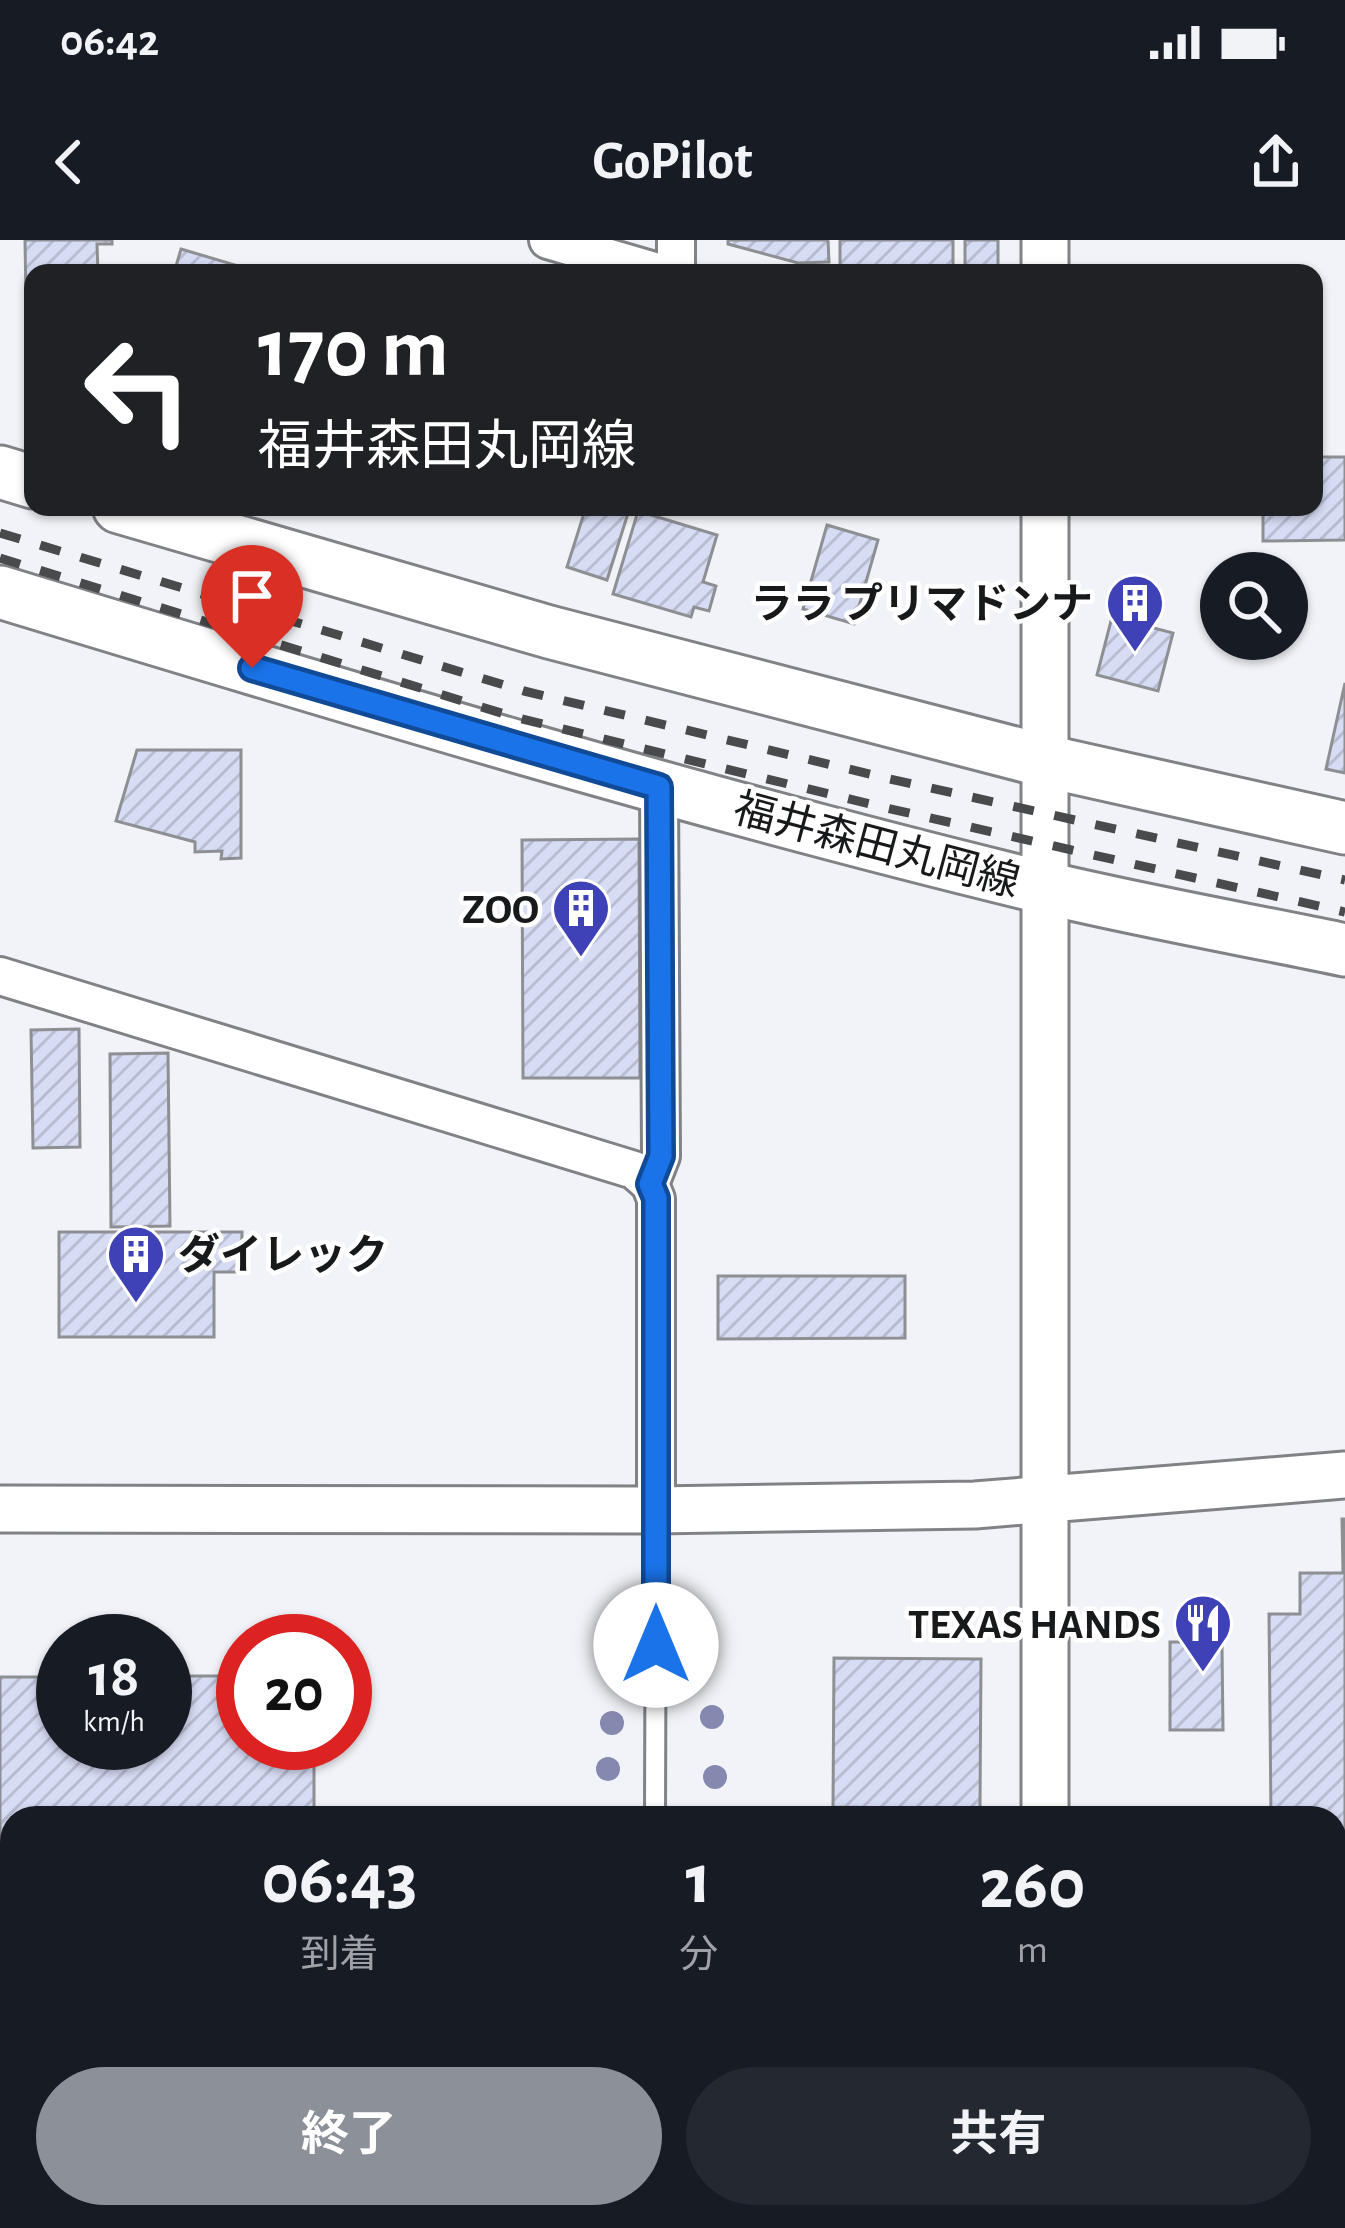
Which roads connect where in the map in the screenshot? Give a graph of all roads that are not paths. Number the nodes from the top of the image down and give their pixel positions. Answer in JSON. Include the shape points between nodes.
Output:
{"nodes":[{"id":1,"x":548,"y":240,"type":"edge"},
{"id":2,"x":630,"y":264,"type":"edge"},
{"id":3,"x":150,"y":516,"type":"edge"},
{"id":4,"x":1045,"y":516,"type":"edge"},
{"id":5,"x":0,"y":592,"type":"edge"},
{"id":6,"x":1045,"y":760,"type":"junction"},
{"id":7,"x":659,"y":787,"type":"junction"},
{"id":8,"x":1345,"y":828,"type":"edge"},
{"id":9,"x":1044,"y":887,"type":"junction"},
{"id":10,"x":1345,"y":950,"type":"edge"},
{"id":11,"x":0,"y":976,"type":"edge"},
{"id":12,"x":650,"y":1184,"type":"junction"},
{"id":13,"x":1345,"y":1475,"type":"edge"},
{"id":14,"x":1045,"y":1498,"type":"junction"},
{"id":15,"x":0,"y":1509,"type":"edge"},
{"id":16,"x":656,"y":1510,"type":"junction"},
{"id":17,"x":655,"y":1806,"type":"edge"},
{"id":18,"x":1045,"y":1806,"type":"edge"}],
"edges":[{"from":1,"to":2,"type":"street"},
{"from":3,"to":6,"type":"main road","via":[[549,632]]},
{"from":4,"to":6,"type":"street"},
{"from":5,"to":7,"type":"main road","name":"福井森田丸岡線"},
{"from":6,"to":8,"type":"main road"},
{"from":6,"to":9,"type":"street"},
{"from":7,"to":9,"type":"main road","name":"福井森田丸岡線"},
{"from":7,"to":12,"type":"street","via":[[661,1156]]},
{"from":9,"to":10,"type":"main road","name":"福井森田丸岡線"},
{"from":9,"to":14,"type":"street"},
{"from":11,"to":12,"type":"street","via":[[634,1170]]},
{"from":12,"to":16,"type":"street"},
{"from":13,"to":14,"type":"street"},
{"from":14,"to":16,"type":"street"},
{"from":14,"to":18,"type":"street"},
{"from":15,"to":16,"type":"street"},
{"from":16,"to":17,"type":"lane"}]}
